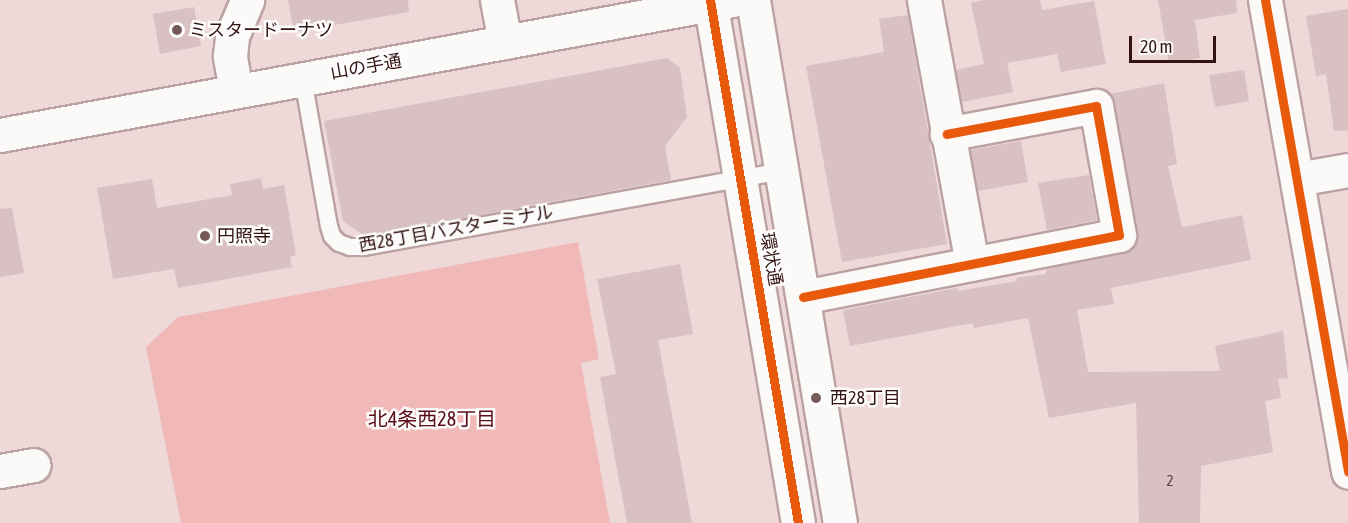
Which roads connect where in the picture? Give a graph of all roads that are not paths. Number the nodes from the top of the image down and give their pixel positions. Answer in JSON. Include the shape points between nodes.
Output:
{"nodes":[{"id":1,"x":247,"y":0,"type":"edge"},
{"id":2,"x":496,"y":0,"type":"edge"},
{"id":3,"x":753,"y":0,"type":"edge"},
{"id":4,"x":924,"y":0,"type":"edge"},
{"id":5,"x":1265,"y":0,"type":"edge"},
{"id":6,"x":718,"y":1,"type":"edge"},
{"id":7,"x":505,"y":42,"type":"junction"},
{"id":8,"x":303,"y":79,"type":"junction"},
{"id":9,"x":236,"y":91,"type":"junction"},
{"id":10,"x":947,"y":134,"type":"junction"},
{"id":11,"x":0,"y":135,"type":"edge"},
{"id":12,"x":1348,"y":170,"type":"edge"},
{"id":13,"x":782,"y":171,"type":"junction"},
{"id":14,"x":740,"y":178,"type":"junction"},
{"id":15,"x":1297,"y":179,"type":"junction"},
{"id":16,"x":972,"y":264,"type":"junction"},
{"id":17,"x":803,"y":297,"type":"junction"},
{"id":18,"x":33,"y":465,"type":"dead end"},
{"id":19,"x":0,"y":471,"type":"edge"},
{"id":20,"x":1348,"y":471,"type":"edge"},
{"id":21,"x":798,"y":523,"type":"edge"},
{"id":22,"x":840,"y":523,"type":"edge"}],
"edges":[{"from":1,"to":9,"type":"street","via":[[232,36],[230,56]]},
{"from":2,"to":7,"type":"street"},
{"from":3,"to":13,"type":"street","name":"環状通"},
{"from":4,"to":10,"type":"street"},
{"from":5,"to":15,"type":"street"},
{"from":6,"to":7,"type":"street","name":"山の手通"},
{"from":6,"to":14,"type":"street","name":"環状通"},
{"from":7,"to":8,"type":"street","name":"山の手通"},
{"from":8,"to":9,"type":"street","name":"山の手通"},
{"from":8,"to":14,"type":"lane","name":"西28丁目バスターミナル","via":[[329,226],[332,236],[350,247],[364,248]]},
{"from":9,"to":11,"type":"street","name":"山の手通"},
{"from":10,"to":16,"type":"street"},
{"from":10,"to":16,"type":"street","via":[[1096,106],[1119,236]]},
{"from":12,"to":15,"type":"street"},
{"from":13,"to":14,"type":"lane","name":"西28丁目バスターミナル"},
{"from":13,"to":17,"type":"street","name":"環状通"},
{"from":14,"to":21,"type":"street","name":"環状通"},
{"from":15,"to":20,"type":"street"},
{"from":16,"to":17,"type":"street"},
{"from":17,"to":22,"type":"street","name":"環状通"},
{"from":18,"to":19,"type":"street"}]}
